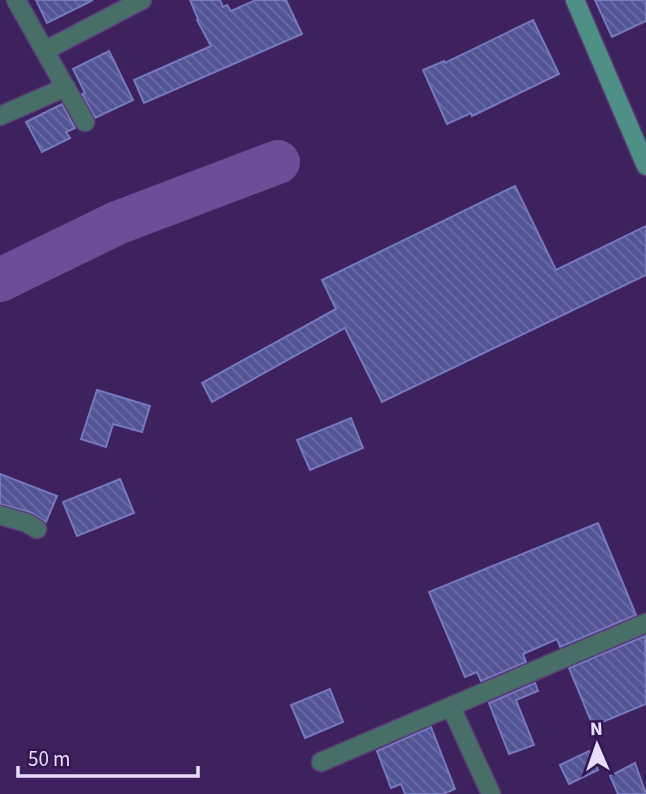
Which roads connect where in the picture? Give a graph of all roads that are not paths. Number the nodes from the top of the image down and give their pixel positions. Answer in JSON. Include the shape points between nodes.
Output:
{"nodes":[{"id":1,"x":16,"y":0,"type":"edge"},
{"id":2,"x":142,"y":0,"type":"edge"},
{"id":3,"x":575,"y":0,"type":"edge"},
{"id":4,"x":46,"y":50,"type":"junction"},
{"id":5,"x":66,"y":87,"type":"junction"},
{"id":6,"x":0,"y":116,"type":"edge"},
{"id":7,"x":85,"y":122,"type":"dead end"},
{"id":8,"x":646,"y":166,"type":"edge"},
{"id":9,"x":0,"y":515,"type":"edge"},
{"id":10,"x":37,"y":529,"type":"dead end"},
{"id":11,"x":646,"y":623,"type":"edge"},
{"id":12,"x":450,"y":707,"type":"junction"},
{"id":13,"x":321,"y":762,"type":"dead end"},
{"id":14,"x":491,"y":794,"type":"edge"}],
"edges":[{"from":1,"to":4,"type":"street"},
{"from":2,"to":4,"type":"street"},
{"from":3,"to":8,"type":"main road"},
{"from":4,"to":5,"type":"street"},
{"from":5,"to":6,"type":"street"},
{"from":5,"to":7,"type":"street"},
{"from":9,"to":10,"type":"street"},
{"from":11,"to":12,"type":"street"},
{"from":12,"to":13,"type":"street"},
{"from":12,"to":14,"type":"street"}]}
